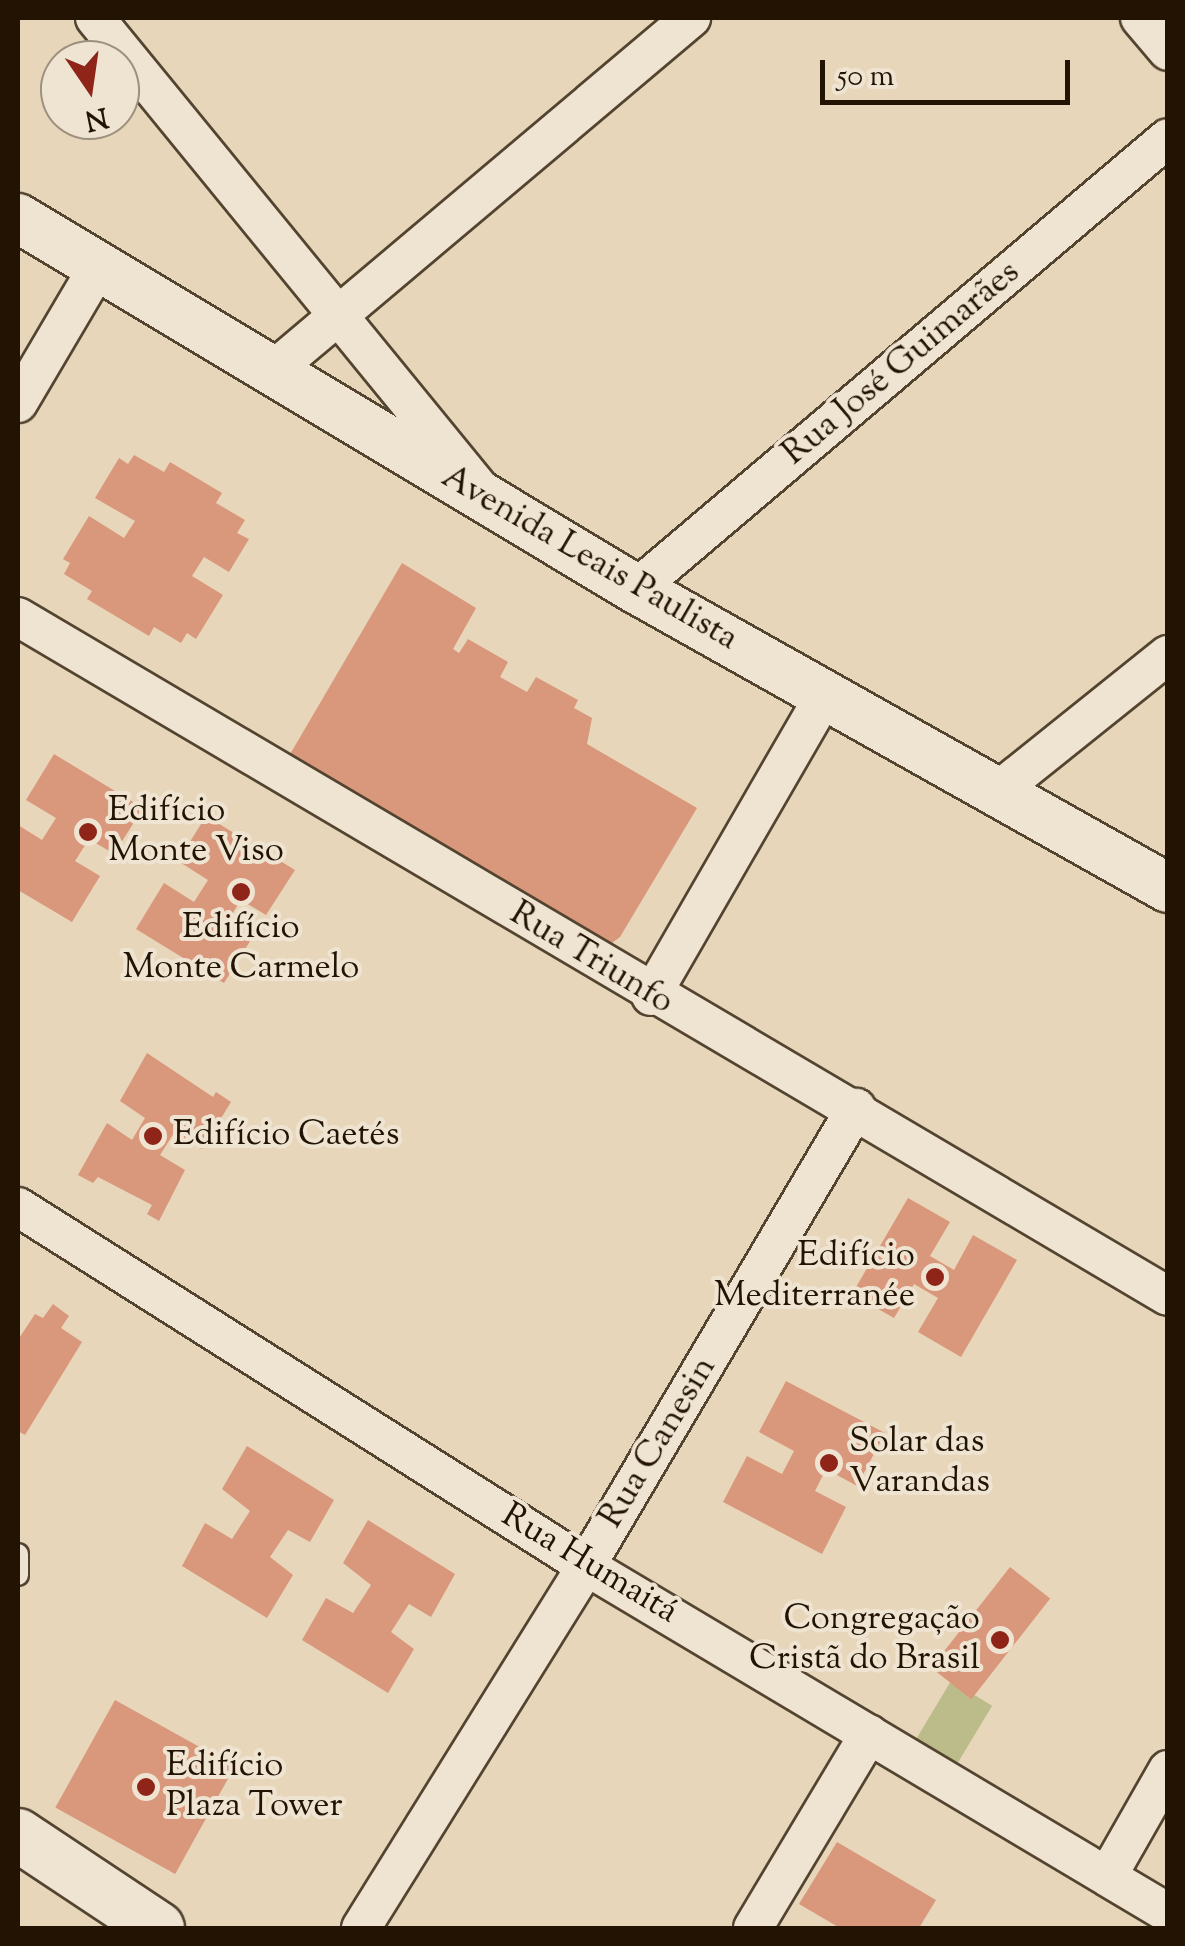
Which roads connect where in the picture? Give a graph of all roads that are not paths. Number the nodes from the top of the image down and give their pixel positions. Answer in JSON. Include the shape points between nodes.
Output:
{"nodes":[{"id":1,"x":95,"y":18,"type":"edge"},
{"id":2,"x":691,"y":18,"type":"edge"},
{"id":3,"x":1140,"y":18,"type":"edge"},
{"id":4,"x":1168,"y":52,"type":"edge"},
{"id":5,"x":1168,"y":138,"type":"edge"},
{"id":6,"x":18,"y":218,"type":"edge"},
{"id":7,"x":98,"y":267,"type":"junction"},
{"id":8,"x":339,"y":316,"type":"junction"},
{"id":9,"x":270,"y":373,"type":"junction"},
{"id":10,"x":18,"y":404,"type":"edge"},
{"id":11,"x":493,"y":505,"type":"junction"},
{"id":12,"x":636,"y":589,"type":"junction"},
{"id":13,"x":18,"y":617,"type":"edge"},
{"id":14,"x":1168,"y":655,"type":"edge"},
{"id":15,"x":826,"y":694,"type":"junction"},
{"id":16,"x":998,"y":791,"type":"junction"},
{"id":17,"x":1168,"y":888,"type":"edge"},
{"id":18,"x":651,"y":996,"type":"junction"},
{"id":19,"x":856,"y":1108,"type":"junction"},
{"id":20,"x":18,"y":1207,"type":"edge"},
{"id":21,"x":1168,"y":1296,"type":"edge"},
{"id":22,"x":18,"y":1554,"type":"edge"},
{"id":23,"x":586,"y":1566,"type":"junction"},
{"id":24,"x":18,"y":1574,"type":"edge"},
{"id":25,"x":869,"y":1734,"type":"junction"},
{"id":26,"x":1168,"y":1770,"type":"edge"},
{"id":27,"x":18,"y":1835,"type":"edge"},
{"id":28,"x":1108,"y":1875,"type":"junction"},
{"id":29,"x":1168,"y":1913,"type":"edge"},
{"id":30,"x":135,"y":1921,"type":"edge"},
{"id":31,"x":361,"y":1928,"type":"edge"},
{"id":32,"x":753,"y":1928,"type":"edge"}],
"edges":[{"from":1,"to":8,"type":"street"},
{"from":2,"to":8,"type":"street"},
{"from":3,"to":4,"type":"street"},
{"from":5,"to":12,"type":"street","name":"Rua José Guimarães"},
{"from":6,"to":7,"type":"street","name":"Avenida Leais Paulista"},
{"from":7,"to":9,"type":"street","name":"Avenida Leais Paulista"},
{"from":7,"to":10,"type":"street"},
{"from":8,"to":9,"type":"street"},
{"from":8,"to":11,"type":"street"},
{"from":9,"to":11,"type":"street","name":"Avenida Leais Paulista"},
{"from":11,"to":12,"type":"street","name":"Avenida Leais Paulista"},
{"from":12,"to":15,"type":"street","name":"Avenida Leais Paulista"},
{"from":13,"to":18,"type":"street","name":"Rua Triunfo"},
{"from":14,"to":16,"type":"street"},
{"from":15,"to":16,"type":"street","name":"Avenida Leais Paulista"},
{"from":15,"to":18,"type":"street"},
{"from":16,"to":17,"type":"street","name":"Avenida Leais Paulista"},
{"from":18,"to":19,"type":"street","name":"Rua Triunfo"},
{"from":19,"to":21,"type":"street","name":"Rua Triunfo"},
{"from":19,"to":23,"type":"street","name":"Rua Canesin"},
{"from":20,"to":23,"type":"street","name":"Rua Humaitá"},
{"from":22,"to":24,"type":"lane"},
{"from":23,"to":25,"type":"street","name":"Rua Humaitá"},
{"from":23,"to":31,"type":"street","name":"Rua Canesin"},
{"from":25,"to":28,"type":"street","name":"Rua Humaitá"},
{"from":25,"to":32,"type":"street"},
{"from":26,"to":28,"type":"street"},
{"from":27,"to":30,"type":"main road"},
{"from":28,"to":29,"type":"street","name":"Rua Humaitá"}]}
